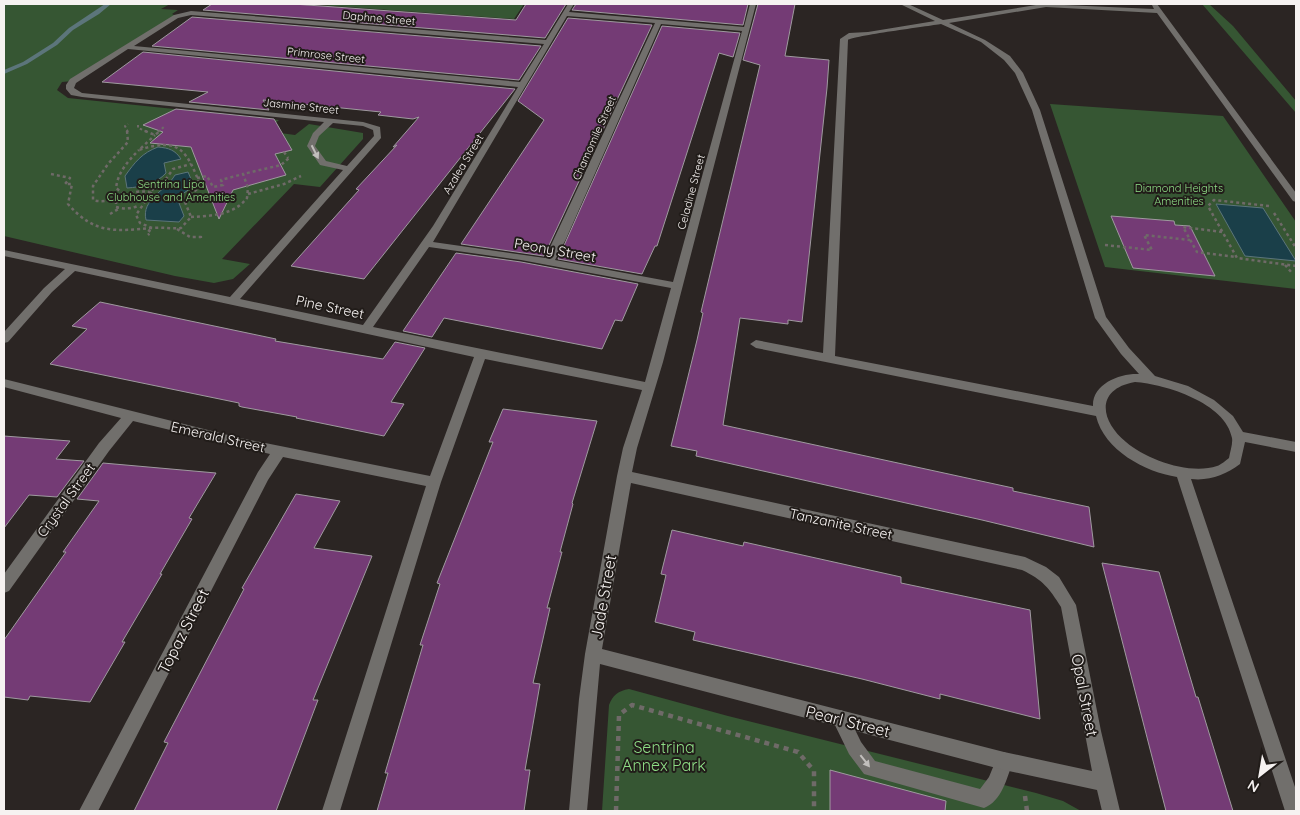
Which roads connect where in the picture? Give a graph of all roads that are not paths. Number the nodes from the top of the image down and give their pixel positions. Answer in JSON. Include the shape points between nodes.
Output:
{"nodes":[{"id":1,"x":570,"y":4,"type":"edge"},
{"id":2,"x":753,"y":4,"type":"edge"},
{"id":3,"x":903,"y":4,"type":"edge"},
{"id":4,"x":1156,"y":7,"type":"edge"},
{"id":5,"x":565,"y":14,"type":"junction"},
{"id":6,"x":659,"y":21,"type":"junction"},
{"id":7,"x":938,"y":21,"type":"junction"},
{"id":8,"x":747,"y":29,"type":"junction"},
{"id":9,"x":548,"y":42,"type":"junction"},
{"id":10,"x":127,"y":47,"type":"junction"},
{"id":11,"x":523,"y":85,"type":"junction"},
{"id":12,"x":331,"y":121,"type":"junction"},
{"id":13,"x":348,"y":169,"type":"junction"},
{"id":14,"x":1296,"y":199,"type":"edge"},
{"id":15,"x":427,"y":244,"type":"junction"},
{"id":16,"x":4,"y":253,"type":"edge"},
{"id":17,"x":548,"y":263,"type":"junction"},
{"id":18,"x":72,"y":268,"type":"junction"},
{"id":19,"x":678,"y":286,"type":"junction"},
{"id":20,"x":234,"y":301,"type":"junction"},
{"id":21,"x":365,"y":330,"type":"junction"},
{"id":22,"x":4,"y":339,"type":"edge"},
{"id":23,"x":756,"y":344,"type":"dead end"},
{"id":24,"x":481,"y":354,"type":"junction"},
{"id":25,"x":829,"y":359,"type":"junction"},
{"id":26,"x":1151,"y":379,"type":"junction"},
{"id":27,"x":4,"y":383,"type":"edge"},
{"id":28,"x":650,"y":387,"type":"junction"},
{"id":29,"x":1099,"y":412,"type":"junction"},
{"id":30,"x":130,"y":416,"type":"junction"},
{"id":31,"x":1238,"y":436,"type":"junction"},
{"id":32,"x":1296,"y":447,"type":"edge"},
{"id":33,"x":279,"y":452,"type":"junction"},
{"id":34,"x":1183,"y":474,"type":"junction"},
{"id":35,"x":624,"y":476,"type":"junction"},
{"id":36,"x":434,"y":482,"type":"junction"},
{"id":37,"x":1054,"y":582,"type":"joint"},
{"id":38,"x":4,"y":586,"type":"edge"},
{"id":39,"x":593,"y":654,"type":"junction"},
{"id":40,"x":841,"y":719,"type":"junction"},
{"id":41,"x":1004,"y":761,"type":"junction"},
{"id":42,"x":1104,"y":782,"type":"junction"},
{"id":43,"x":88,"y":811,"type":"edge"},
{"id":44,"x":330,"y":811,"type":"edge"},
{"id":45,"x":578,"y":811,"type":"edge"},
{"id":46,"x":1111,"y":811,"type":"edge"},
{"id":47,"x":1294,"y":811,"type":"edge"}],
"edges":[{"from":1,"to":5,"type":"street","name":"Azalea Street"},
{"from":2,"to":8,"type":"street","name":"Celadine Street"},
{"from":3,"to":7,"type":"street"},
{"from":4,"to":7,"type":"street","via":[[1046,4]]},
{"from":4,"to":14,"type":"street"},
{"from":5,"to":6,"type":"street"},
{"from":5,"to":9,"type":"street","name":"Azalea Street"},
{"from":6,"to":8,"type":"street"},
{"from":6,"to":17,"type":"street","name":"Chamomile Street"},
{"from":7,"to":25,"type":"street","via":[[844,39],[840,178]]},
{"from":7,"to":26,"type":"street","via":[[983,41],[1007,58],[1019,73],[1036,110],[1101,318]]},
{"from":8,"to":19,"type":"street","name":"Celadine Street"},
{"from":9,"to":10,"type":"street","name":"Daphne Street","via":[[191,13],[176,16]]},
{"from":9,"to":11,"type":"street","name":"Azalea Street"},
{"from":10,"to":11,"type":"street","name":"Primrose Street"},
{"from":10,"to":12,"type":"street","name":"Jasmine Street","via":[[73,81],[70,89],[82,95]]},
{"from":11,"to":15,"type":"street","name":"Azalea Street"},
{"from":12,"to":13,"type":"street","one_way":true,"via":[[316,134],[311,146],[323,163]]},
{"from":12,"to":13,"type":"street","name":"Jasmine Street","via":[[372,126],[377,130],[378,136]]},
{"from":13,"to":20,"type":"street","name":"Jasmine Street"},
{"from":15,"to":17,"type":"street","name":"Peony Street"},
{"from":15,"to":21,"type":"street","name":"Azalea Street"},
{"from":16,"to":18,"type":"street","name":"Pine Street"},
{"from":17,"to":19,"type":"street","name":"Peony Street"},
{"from":18,"to":20,"type":"street","name":"Pine Street"},
{"from":18,"to":22,"type":"street"},
{"from":19,"to":28,"type":"street","name":"Celadine Street"},
{"from":20,"to":21,"type":"street","name":"Pine Street"},
{"from":21,"to":24,"type":"street","name":"Pine Street"},
{"from":23,"to":25,"type":"street"},
{"from":24,"to":28,"type":"street","name":"Pine Street"},
{"from":24,"to":36,"type":"street"},
{"from":25,"to":29,"type":"street"},
{"from":26,"to":29,"type":"street","via":[[1124,379],[1107,387],[1099,400]]},
{"from":26,"to":31,"type":"street","via":[[1192,391],[1230,421]]},
{"from":27,"to":30,"type":"street","name":"Emerald Street"},
{"from":28,"to":35,"type":"street","name":"Jade Street"},
{"from":29,"to":34,"type":"street","via":[[1105,427],[1118,443],[1161,468]]},
{"from":30,"to":33,"type":"street","name":"Emerald Street"},
{"from":30,"to":38,"type":"street","name":"Crystal Street"},
{"from":31,"to":32,"type":"street"},
{"from":31,"to":34,"type":"street","via":[[1240,444],[1236,459],[1227,468],[1207,474]]},
{"from":33,"to":36,"type":"street","name":"Emerald Street"},
{"from":33,"to":43,"type":"street","name":"Topaz Street","via":[[263,476]]},
{"from":34,"to":47,"type":"street"},
{"from":35,"to":37,"type":"street","name":"Tanzanite Street","via":[[1025,564]]},
{"from":35,"to":39,"type":"street","name":"Jade Street"},
{"from":36,"to":44,"type":"street"},
{"from":37,"to":42,"type":"street","name":"Opal Street","via":[[1068,605]]},
{"from":39,"to":40,"type":"street","name":"Pearl Street"},
{"from":39,"to":45,"type":"street","name":"Jade Street"},
{"from":40,"to":41,"type":"street","name":"Pearl Street"},
{"from":40,"to":41,"type":"street","one_way":true,"via":[[855,748],[870,768],[984,800],[996,783]]},
{"from":41,"to":42,"type":"street","name":"Pearl Street"},
{"from":42,"to":46,"type":"street","name":"Opal Street"}]}
